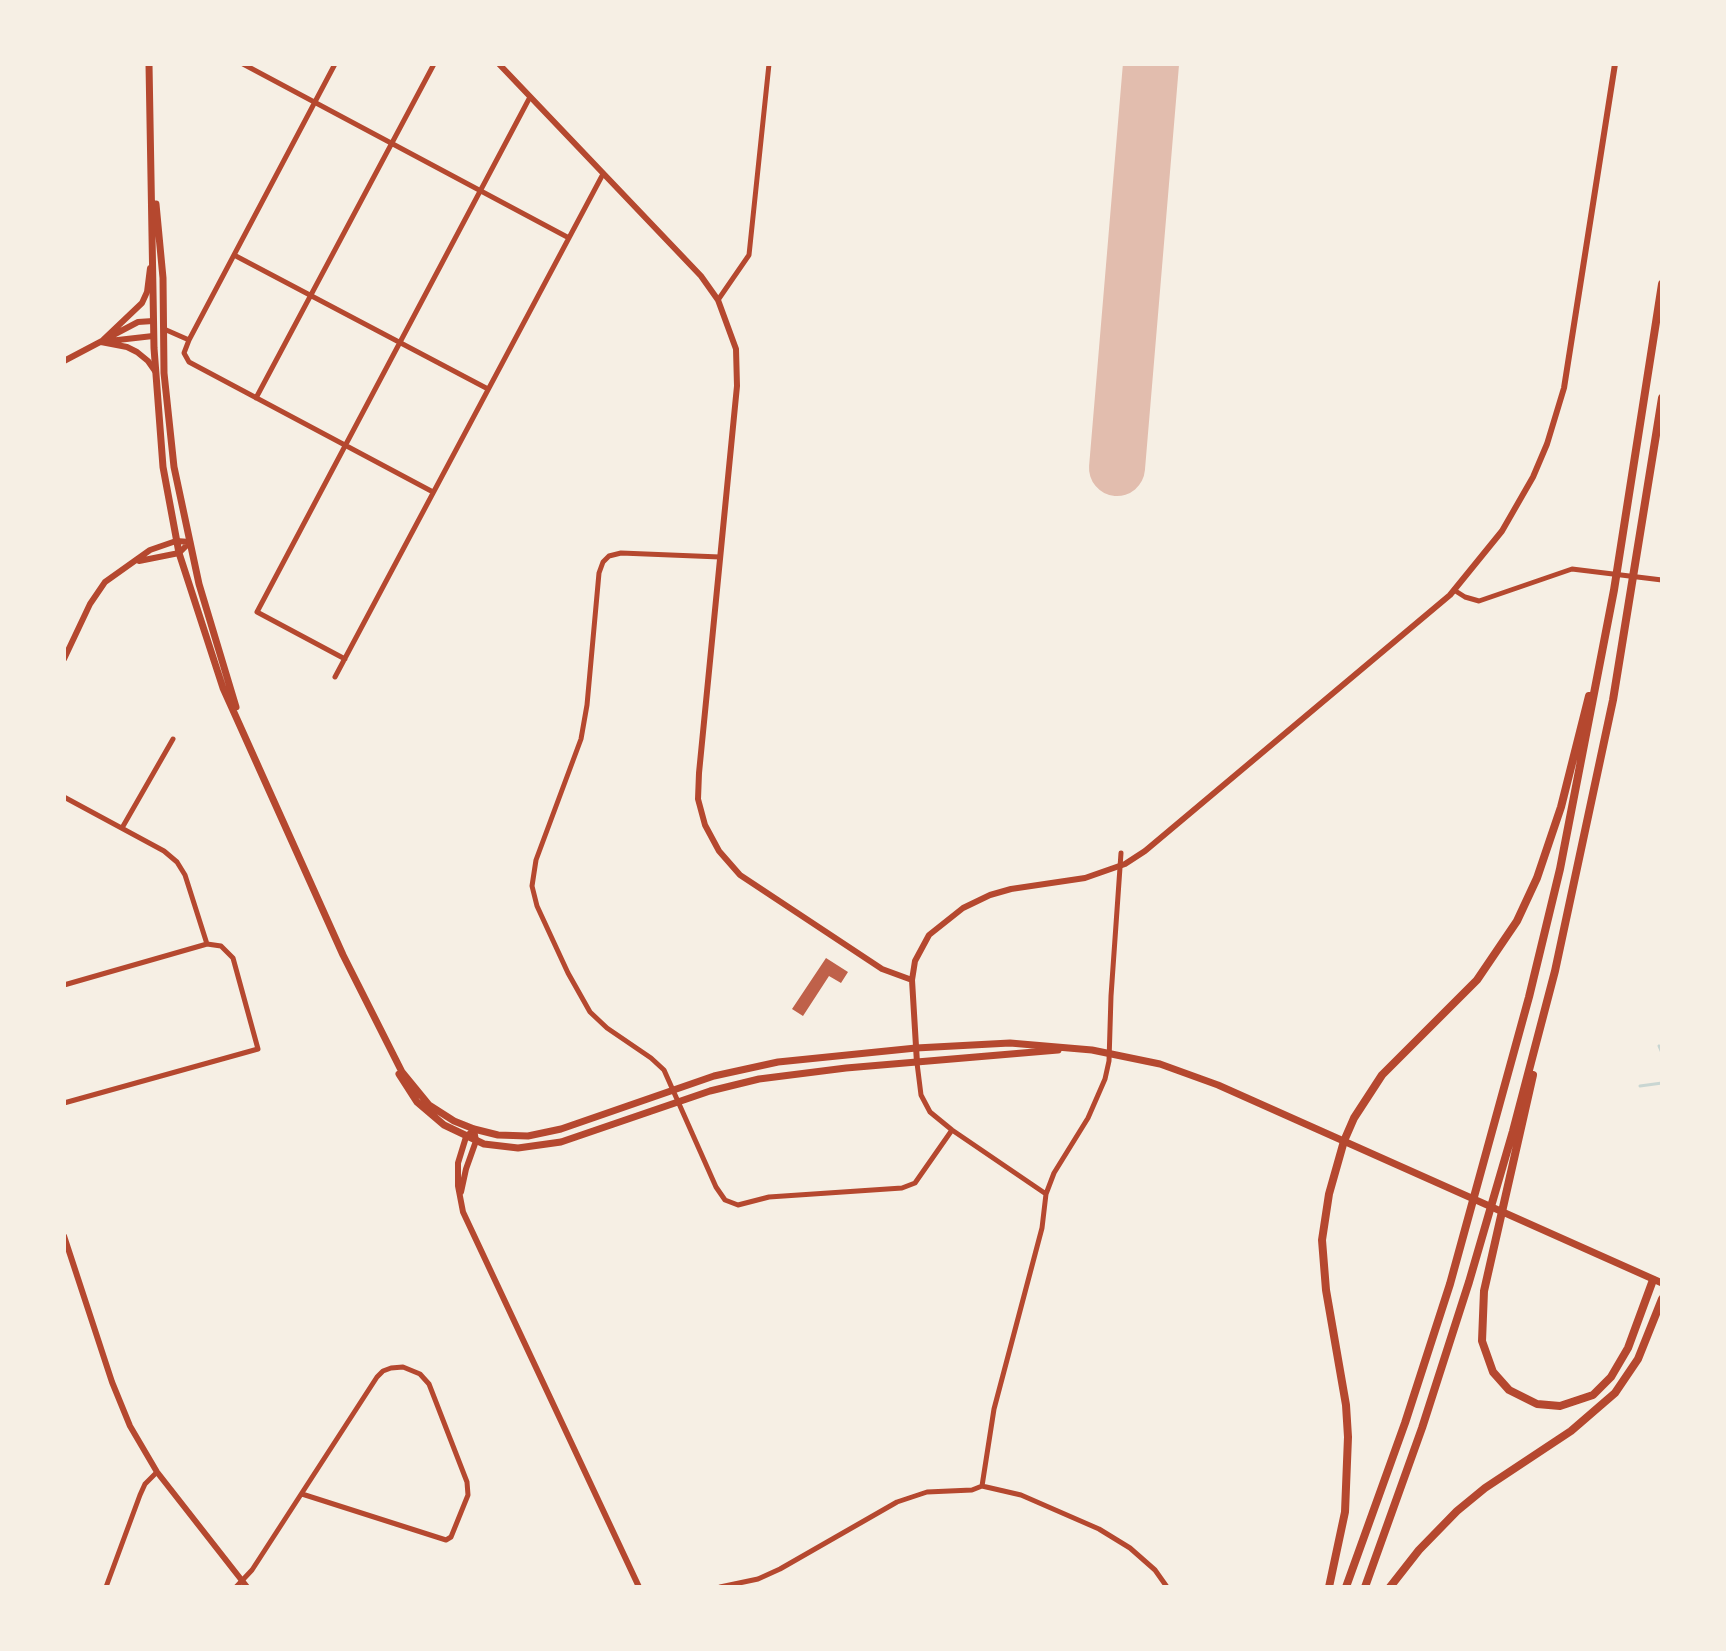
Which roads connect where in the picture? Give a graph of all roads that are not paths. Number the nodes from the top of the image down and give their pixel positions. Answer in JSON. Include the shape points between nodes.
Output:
{"nodes":[{"id":1,"x":149,"y":64,"type":"edge"},
{"id":2,"x":243,"y":64,"type":"edge"},
{"id":3,"x":335,"y":64,"type":"edge"},
{"id":4,"x":434,"y":64,"type":"edge"},
{"id":5,"x":499,"y":64,"type":"edge"},
{"id":6,"x":769,"y":64,"type":"edge"},
{"id":7,"x":1615,"y":64,"type":"edge"},
{"id":8,"x":530,"y":97,"type":"junction"},
{"id":9,"x":315,"y":102,"type":"junction"},
{"id":10,"x":391,"y":144,"type":"junction"},
{"id":11,"x":152,"y":154,"type":"junction"},
{"id":12,"x":603,"y":174,"type":"junction"},
{"id":13,"x":480,"y":190,"type":"junction"},
{"id":14,"x":569,"y":238,"type":"junction"},
{"id":15,"x":152,"y":243,"type":"junction"},
{"id":16,"x":234,"y":255,"type":"junction"},
{"id":17,"x":1662,"y":284,"type":"edge"},
{"id":18,"x":310,"y":295,"type":"junction"},
{"id":19,"x":718,"y":300,"type":"junction"},
{"id":20,"x":153,"y":321,"type":"junction"},
{"id":21,"x":164,"y":329,"type":"junction"},
{"id":22,"x":153,"y":336,"type":"junction"},
{"id":23,"x":189,"y":340,"type":"junction"},
{"id":24,"x":101,"y":342,"type":"junction"},
{"id":25,"x":400,"y":342,"type":"junction"},
{"id":26,"x":64,"y":361,"type":"edge"},
{"id":27,"x":155,"y":372,"type":"junction"},
{"id":28,"x":488,"y":389,"type":"junction"},
{"id":29,"x":256,"y":398,"type":"junction"},
{"id":30,"x":1662,"y":398,"type":"edge"},
{"id":31,"x":345,"y":445,"type":"junction"},
{"id":32,"x":433,"y":492,"type":"junction"},
{"id":33,"x":176,"y":541,"type":"junction"},
{"id":34,"x":190,"y":542,"type":"junction"},
{"id":35,"x":179,"y":553,"type":"junction"},
{"id":36,"x":720,"y":557,"type":"junction"},
{"id":37,"x":138,"y":561,"type":"junction"},
{"id":38,"x":1662,"y":580,"type":"edge"},
{"id":39,"x":1454,"y":590,"type":"junction"},
{"id":40,"x":1614,"y":590,"type":"junction"},
{"id":41,"x":64,"y":659,"type":"edge"},
{"id":42,"x":345,"y":659,"type":"junction"},
{"id":43,"x":335,"y":677,"type":"dead end"},
{"id":44,"x":242,"y":728,"type":"junction"},
{"id":45,"x":173,"y":739,"type":"dead end"},
{"id":46,"x":64,"y":797,"type":"edge"},
{"id":47,"x":122,"y":828,"type":"junction"},
{"id":48,"x":1121,"y":853,"type":"dead end"},
{"id":49,"x":1119,"y":866,"type":"junction"},
{"id":50,"x":207,"y":944,"type":"junction"},
{"id":51,"x":1555,"y":971,"type":"junction"},
{"id":52,"x":912,"y":980,"type":"junction"},
{"id":53,"x":64,"y":985,"type":"edge"},
{"id":54,"x":916,"y":1048,"type":"junction"},
{"id":55,"x":1076,"y":1048,"type":"junction"},
{"id":56,"x":391,"y":1053,"type":"junction"},
{"id":57,"x":1110,"y":1053,"type":"junction"},
{"id":58,"x":917,"y":1063,"type":"junction"},
{"id":59,"x":673,"y":1088,"type":"junction"},
{"id":60,"x":679,"y":1101,"type":"junction"},
{"id":61,"x":64,"y":1103,"type":"edge"},
{"id":62,"x":474,"y":1129,"type":"junction"},
{"id":63,"x":952,"y":1130,"type":"junction"},
{"id":64,"x":466,"y":1137,"type":"junction"},
{"id":65,"x":476,"y":1141,"type":"junction"},
{"id":66,"x":1344,"y":1141,"type":"junction"},
{"id":67,"x":1046,"y":1194,"type":"junction"},
{"id":68,"x":463,"y":1212,"type":"junction"},
{"id":69,"x":64,"y":1236,"type":"edge"},
{"id":70,"x":66,"y":1251,"type":"edge"},
{"id":71,"x":1657,"y":1282,"type":"edge"},
{"id":72,"x":1662,"y":1299,"type":"edge"},
{"id":73,"x":157,"y":1472,"type":"junction"},
{"id":74,"x":982,"y":1486,"type":"junction"},
{"id":75,"x":302,"y":1494,"type":"junction"},
{"id":76,"x":242,"y":1580,"type":"junction"},
{"id":77,"x":106,"y":1587,"type":"edge"},
{"id":78,"x":236,"y":1587,"type":"edge"},
{"id":79,"x":247,"y":1587,"type":"edge"},
{"id":80,"x":639,"y":1587,"type":"edge"},
{"id":81,"x":720,"y":1587,"type":"edge"},
{"id":82,"x":1167,"y":1587,"type":"edge"},
{"id":83,"x":1329,"y":1587,"type":"edge"},
{"id":84,"x":1346,"y":1587,"type":"edge"},
{"id":85,"x":1365,"y":1587,"type":"edge"},
{"id":86,"x":1390,"y":1587,"type":"edge"}],
"edges":[{"from":1,"to":11,"type":"main road"},
{"from":2,"to":9,"type":"street"},
{"from":3,"to":9,"type":"street"},
{"from":4,"to":10,"type":"street"},
{"from":5,"to":8,"type":"street"},
{"from":6,"to":19,"type":"street","via":[[749,255]]},
{"from":7,"to":39,"type":"street","via":[[1556,420],[1518,506]]},
{"from":8,"to":12,"type":"street"},
{"from":8,"to":13,"type":"street"},
{"from":9,"to":10,"type":"street"},
{"from":9,"to":16,"type":"street"},
{"from":10,"to":13,"type":"street"},
{"from":10,"to":18,"type":"street"},
{"from":11,"to":15,"type":"main road"},
{"from":11,"to":21,"type":"main road"},
{"from":12,"to":14,"type":"street"},
{"from":12,"to":19,"type":"street"},
{"from":13,"to":14,"type":"street"},
{"from":13,"to":25,"type":"street"},
{"from":14,"to":28,"type":"street"},
{"from":15,"to":20,"type":"main road"},
{"from":15,"to":24,"type":"street","via":[[145,297]]},
{"from":16,"to":18,"type":"street"},
{"from":16,"to":23,"type":"street"},
{"from":17,"to":40,"type":"highway"},
{"from":18,"to":25,"type":"street"},
{"from":18,"to":29,"type":"street"},
{"from":19,"to":36,"type":"street","via":[[736,349],[738,372]]},
{"from":20,"to":21,"type":"main road"},
{"from":20,"to":22,"type":"main road"},
{"from":20,"to":24,"type":"street","via":[[138,322]]},
{"from":21,"to":22,"type":"main road"},
{"from":21,"to":23,"type":"street"},
{"from":21,"to":34,"type":"main road","via":[[174,467]]},
{"from":22,"to":24,"type":"street"},
{"from":22,"to":27,"type":"main road"},
{"from":23,"to":29,"type":"street","via":[[184,353],[189,362]]},
{"from":24,"to":26,"type":"street"},
{"from":24,"to":27,"type":"street","via":[[137,352]]},
{"from":25,"to":28,"type":"street"},
{"from":25,"to":31,"type":"street"},
{"from":27,"to":33,"type":"main road"},
{"from":28,"to":32,"type":"street"},
{"from":29,"to":31,"type":"street"},
{"from":30,"to":51,"type":"highway","via":[[1607,730]]},
{"from":31,"to":32,"type":"street"},
{"from":31,"to":42,"type":"street","via":[[257,612]]},
{"from":32,"to":42,"type":"street"},
{"from":33,"to":34,"type":"street"},
{"from":33,"to":35,"type":"main road"},
{"from":33,"to":37,"type":"street","via":[[150,550]]},
{"from":34,"to":35,"type":"street"},
{"from":34,"to":44,"type":"main road"},
{"from":35,"to":37,"type":"street"},
{"from":35,"to":44,"type":"main road","via":[[207,644]]},
{"from":36,"to":52,"type":"street","via":[[699,773],[705,825],[740,875],[882,969]]},
{"from":36,"to":59,"type":"street","via":[[621,553],[603,562],[581,739],[536,860],[532,886],[582,1001],[607,1028],[658,1063]]},
{"from":37,"to":41,"type":"street","via":[[105,582]]},
{"from":38,"to":39,"type":"street","via":[[1572,569],[1479,601]]},
{"from":39,"to":49,"type":"street","via":[[1176,827]]},
{"from":40,"to":66,"type":"highway","via":[[1565,794],[1517,921],[1477,980],[1382,1075]]},
{"from":40,"to":84,"type":"highway","via":[[1560,869],[1485,1163],[1436,1326]]},
{"from":42,"to":43,"type":"street"},
{"from":44,"to":56,"type":"main road"},
{"from":45,"to":47,"type":"street"},
{"from":46,"to":47,"type":"street"},
{"from":47,"to":50,"type":"street","via":[[177,862]]},
{"from":48,"to":49,"type":"street"},
{"from":49,"to":52,"type":"street","via":[[1085,878],[1011,889],[963,908],[920,947]]},
{"from":49,"to":57,"type":"street"},
{"from":50,"to":53,"type":"street"},
{"from":50,"to":61,"type":"street","via":[[221,946],[233,958],[258,1049]]},
{"from":51,"to":71,"type":"highway","via":[[1484,1291],[1482,1341],[1493,1372],[1515,1395],[1548,1407],[1593,1395],[1628,1348]]},
{"from":51,"to":85,"type":"highway","via":[[1469,1282]]},
{"from":52,"to":54,"type":"street"},
{"from":54,"to":55,"type":"main road","via":[[1010,1043]]},
{"from":54,"to":58,"type":"street"},
{"from":54,"to":59,"type":"main road","via":[[778,1062]]},
{"from":55,"to":57,"type":"main road"},
{"from":55,"to":58,"type":"main road"},
{"from":56,"to":62,"type":"main road","via":[[429,1105]]},
{"from":56,"to":64,"type":"main road","via":[[417,1102]]},
{"from":57,"to":66,"type":"main road","via":[[1190,1074]]},
{"from":57,"to":67,"type":"street","via":[[1088,1118]]},
{"from":58,"to":60,"type":"main road","via":[[785,1075]]},
{"from":58,"to":63,"type":"street","via":[[925,1103]]},
{"from":59,"to":60,"type":"street"},
{"from":59,"to":62,"type":"main road","via":[[543,1134],[513,1136]]},
{"from":60,"to":63,"type":"street","via":[[716,1187],[725,1200],[738,1205],[769,1197],[902,1188],[915,1183]]},
{"from":60,"to":65,"type":"main road","via":[[545,1146],[506,1148]]},
{"from":62,"to":64,"type":"street"},
{"from":62,"to":65,"type":"street"},
{"from":63,"to":67,"type":"street"},
{"from":64,"to":65,"type":"main road"},
{"from":64,"to":68,"type":"street","via":[[457,1174]]},
{"from":65,"to":68,"type":"street","via":[[463,1181]]},
{"from":66,"to":71,"type":"main road"},
{"from":66,"to":83,"type":"highway","via":[[1322,1240],[1348,1437],[1345,1512]]},
{"from":67,"to":74,"type":"street","via":[[1042,1228],[994,1409]]},
{"from":68,"to":80,"type":"street"},
{"from":69,"to":70,"type":"street"},
{"from":70,"to":73,"type":"street","via":[[130,1426]]},
{"from":72,"to":86,"type":"highway","via":[[1631,1371],[1608,1400],[1457,1511]]},
{"from":73,"to":76,"type":"street"},
{"from":73,"to":77,"type":"street","via":[[140,1495]]},
{"from":74,"to":81,"type":"street","via":[[927,1492],[897,1502],[780,1569]]},
{"from":74,"to":82,"type":"street","via":[[1021,1495],[1099,1529],[1130,1548]]},
{"from":75,"to":75,"type":"street","via":[[383,1371],[403,1367],[420,1374],[429,1384],[467,1482],[468,1495],[451,1537],[446,1540]]},
{"from":75,"to":76,"type":"street"},
{"from":76,"to":78,"type":"street"},
{"from":76,"to":79,"type":"street"}]}
